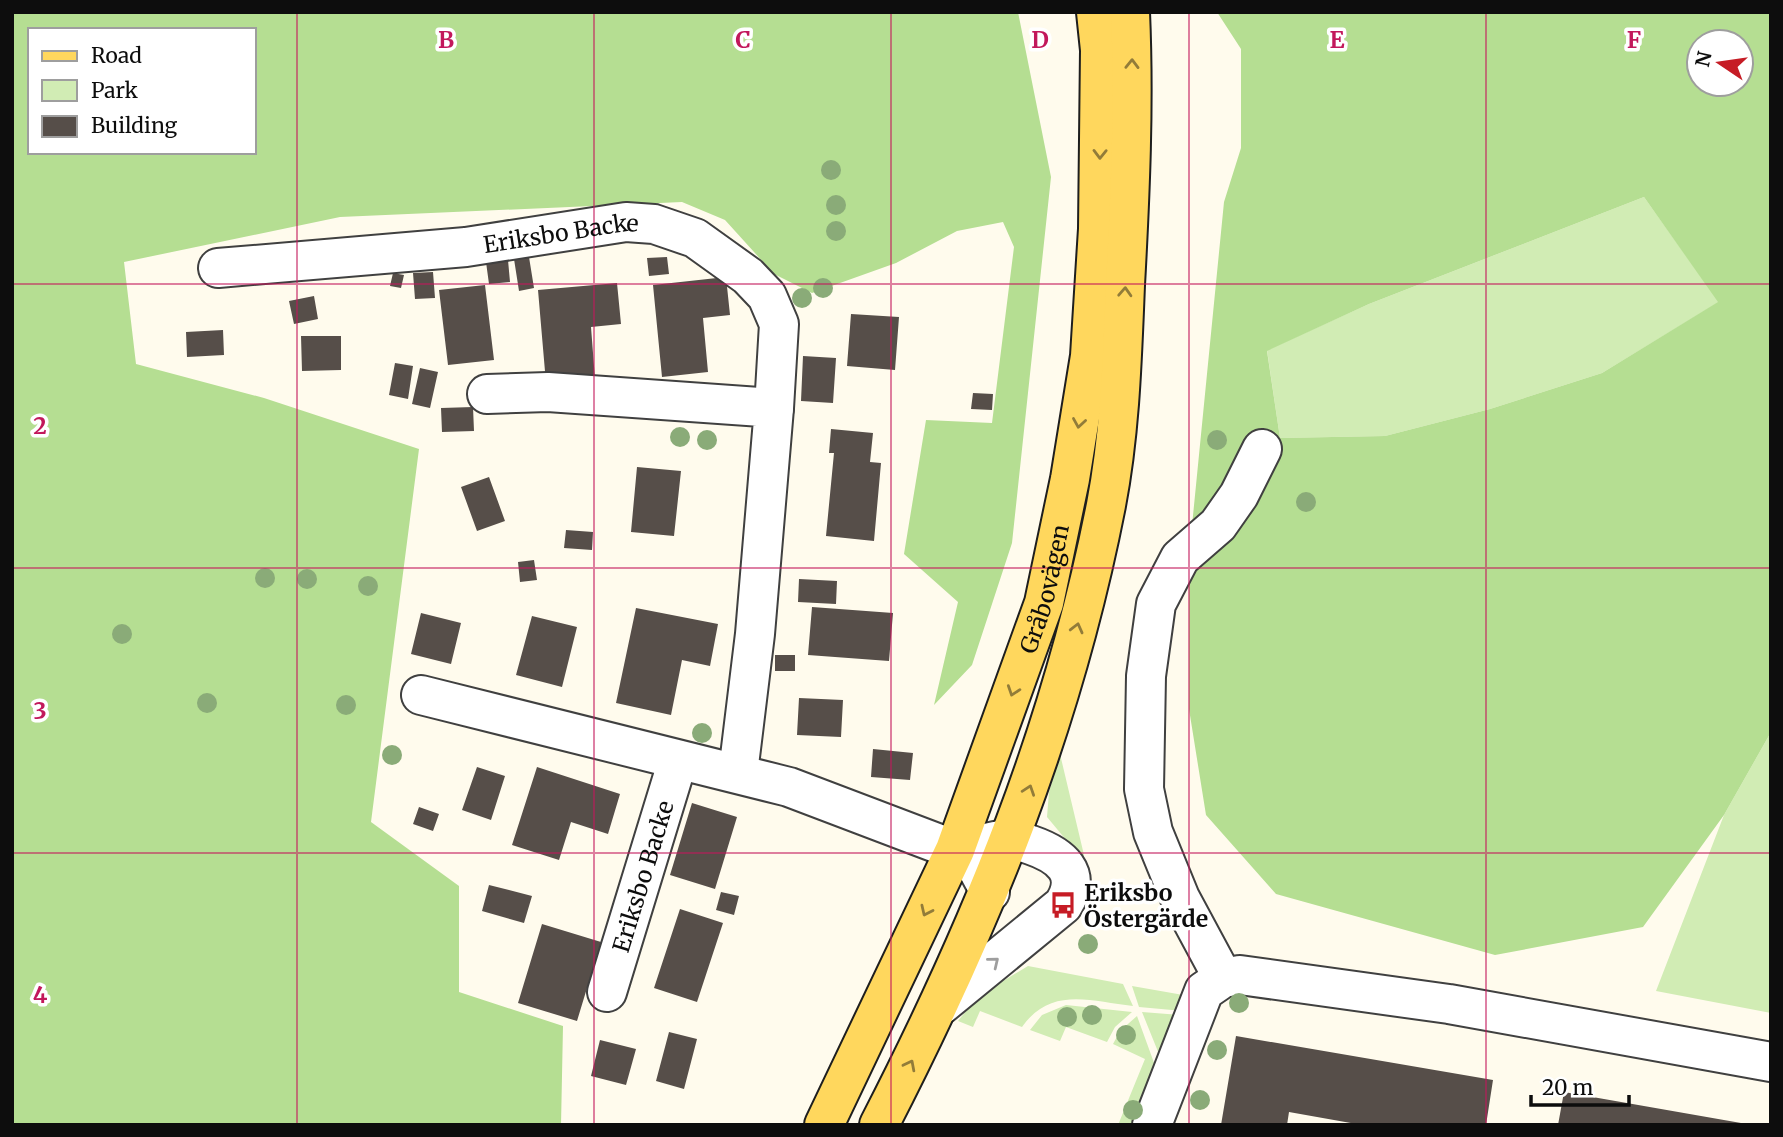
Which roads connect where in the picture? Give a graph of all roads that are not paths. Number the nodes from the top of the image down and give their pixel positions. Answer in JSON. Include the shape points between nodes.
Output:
{"nodes":[{"id":1,"x":1096,"y":12,"type":"edge"},
{"id":2,"x":1130,"y":12,"type":"edge"},
{"id":3,"x":218,"y":268,"type":"dead end"},
{"id":4,"x":487,"y":394,"type":"dead end"},
{"id":5,"x":774,"y":408,"type":"junction"},
{"id":6,"x":1262,"y":449,"type":"dead end"},
{"id":7,"x":421,"y":695,"type":"dead end"},
{"id":8,"x":678,"y":760,"type":"junction"},
{"id":9,"x":738,"y":773,"type":"junction"},
{"id":10,"x":1012,"y":838,"type":"junction"},
{"id":11,"x":955,"y":849,"type":"junction"},
{"id":12,"x":990,"y":892,"type":"junction"},
{"id":13,"x":1223,"y":978,"type":"junction"},
{"id":14,"x":607,"y":992,"type":"dead end"},
{"id":15,"x":941,"y":1005,"type":"junction"},
{"id":16,"x":1771,"y":1062,"type":"edge"},
{"id":17,"x":824,"y":1125,"type":"edge"},
{"id":18,"x":879,"y":1125,"type":"edge"},
{"id":19,"x":1152,"y":1125,"type":"edge"}],
"edges":[{"from":1,"to":11,"type":"main road","name":"Gråbovägen","one_way":true,"via":[[1100,122],[1095,296],[1070,479],[1044,603]]},
{"from":10,"to":2,"type":"main road","name":"Gråbovägen","one_way":true,"via":[[1076,634],[1106,504],[1119,416],[1131,182]]},
{"from":3,"to":5,"type":"street","name":"Eriksbo Backe","via":[[466,247],[626,222],[678,230],[726,258],[767,296],[779,324]]},
{"from":4,"to":5,"type":"street","via":[[548,392]]},
{"from":5,"to":9,"type":"street","name":"Eriksbo Backe"},
{"from":6,"to":13,"type":"street","via":[[1218,526],[1180,558],[1156,604],[1146,677],[1144,789],[1153,832],[1180,898]]},
{"from":7,"to":8,"type":"street"},
{"from":8,"to":9,"type":"street"},
{"from":8,"to":14,"type":"street","name":"Eriksbo Backe"},
{"from":9,"to":11,"type":"street","via":[[789,787]]},
{"from":10,"to":11,"type":"street"},
{"from":10,"to":12,"type":"main road","name":"Gråbovägen"},
{"from":15,"to":10,"type":"street","one_way":true,"via":[[1068,897],[1070,875],[1062,859]]},
{"from":11,"to":12,"type":"street","via":[[977,868]]},
{"from":11,"to":17,"type":"main road","name":"Gråbovägen","one_way":true},
{"from":12,"to":15,"type":"main road","name":"Gråbovägen"},
{"from":13,"to":16,"type":"street","via":[[1263,976],[1436,1002]]},
{"from":13,"to":19,"type":"street","via":[[1204,991]]},
{"from":18,"to":15,"type":"main road","name":"Gråbovägen","one_way":true}]}
